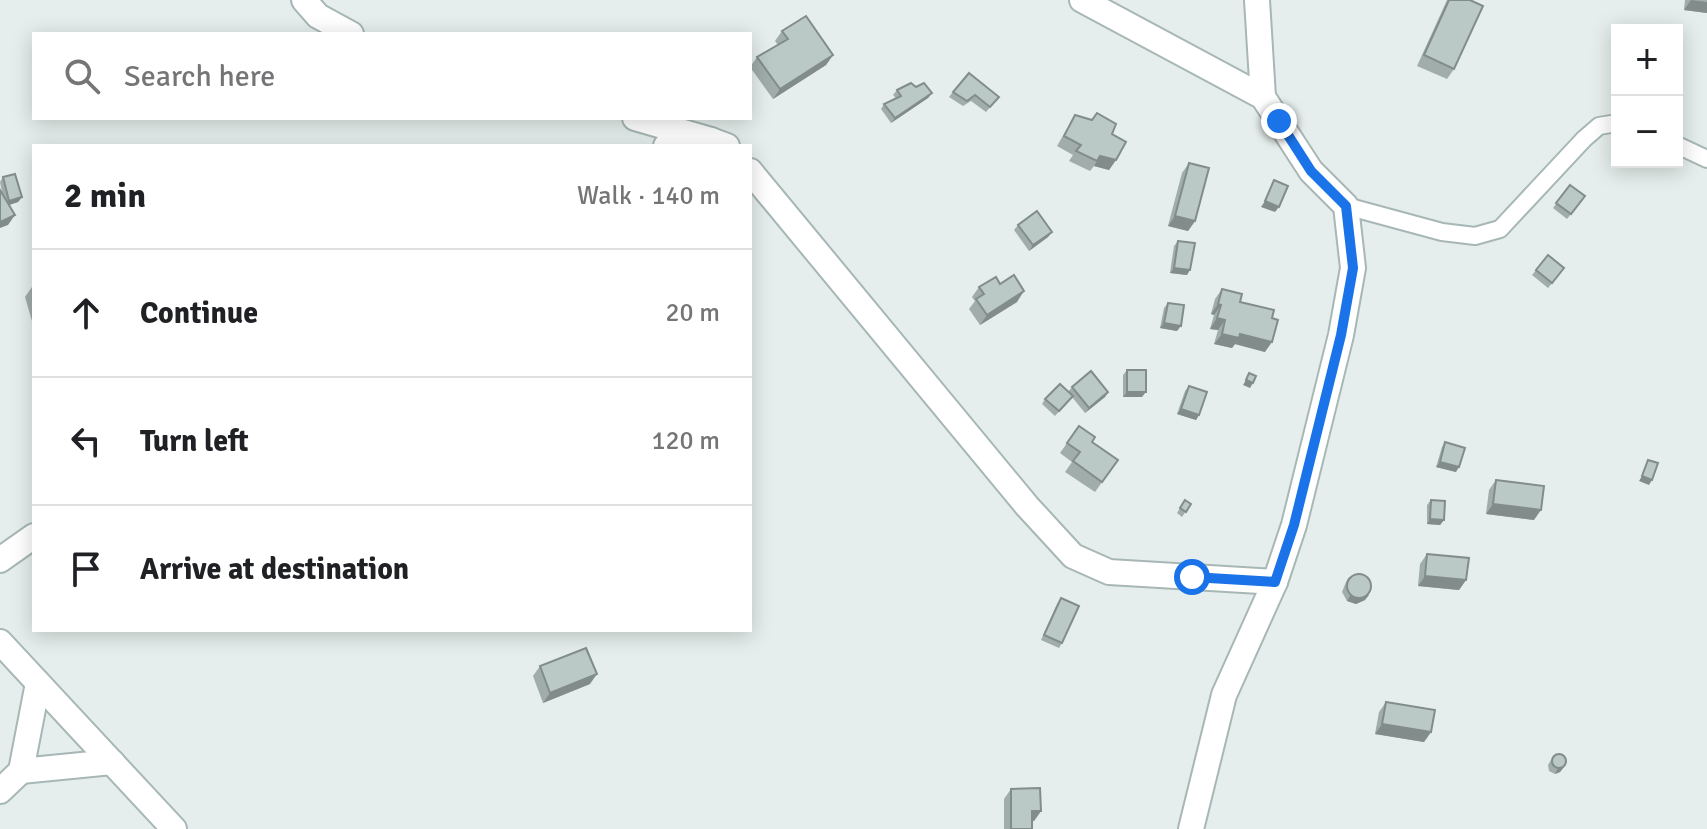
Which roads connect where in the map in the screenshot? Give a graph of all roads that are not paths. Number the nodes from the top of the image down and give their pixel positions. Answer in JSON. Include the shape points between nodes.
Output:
{"nodes":[{"id":1,"x":304,"y":0,"type":"edge"},
{"id":2,"x":1082,"y":0,"type":"edge"},
{"id":3,"x":1257,"y":0,"type":"edge"},
{"id":4,"x":347,"y":32,"type":"edge"},
{"id":5,"x":1263,"y":97,"type":"junction"},
{"id":6,"x":642,"y":120,"type":"edge"},
{"id":7,"x":1611,"y":124,"type":"edge"},
{"id":8,"x":719,"y":143,"type":"edge"},
{"id":9,"x":1683,"y":148,"type":"edge"},
{"id":10,"x":1707,"y":159,"type":"edge"},
{"id":11,"x":752,"y":173,"type":"edge"},
{"id":12,"x":1346,"y":206,"type":"junction"},
{"id":13,"x":32,"y":537,"type":"edge"},
{"id":14,"x":0,"y":560,"type":"edge"},
{"id":15,"x":1275,"y":582,"type":"junction"},
{"id":16,"x":0,"y":642,"type":"edge"},
{"id":17,"x":38,"y":683,"type":"junction"},
{"id":18,"x":112,"y":762,"type":"junction"},
{"id":19,"x":21,"y":771,"type":"junction"},
{"id":20,"x":0,"y":791,"type":"edge"},
{"id":21,"x":174,"y":829,"type":"edge"},
{"id":22,"x":1191,"y":829,"type":"edge"}],
"edges":[{"from":1,"to":4,"type":"street","via":[[318,16]]},
{"from":2,"to":5,"type":"street"},
{"from":3,"to":5,"type":"street"},
{"from":5,"to":12,"type":"street","via":[[1311,171]]},
{"from":6,"to":8,"type":"street"},
{"from":7,"to":12,"type":"lane","via":[[1599,126],[1584,139],[1500,229],[1475,236],[1442,232]]},
{"from":9,"to":10,"type":"lane"},
{"from":11,"to":15,"type":"street","via":[[1073,556],[1109,572]]},
{"from":12,"to":15,"type":"street","via":[[1353,268],[1341,335]]},
{"from":13,"to":14,"type":"street"},
{"from":15,"to":22,"type":"street","via":[[1224,695]]},
{"from":16,"to":17,"type":"street"},
{"from":17,"to":18,"type":"street"},
{"from":17,"to":19,"type":"street"},
{"from":18,"to":19,"type":"street"},
{"from":18,"to":21,"type":"street"},
{"from":19,"to":20,"type":"street"}]}
